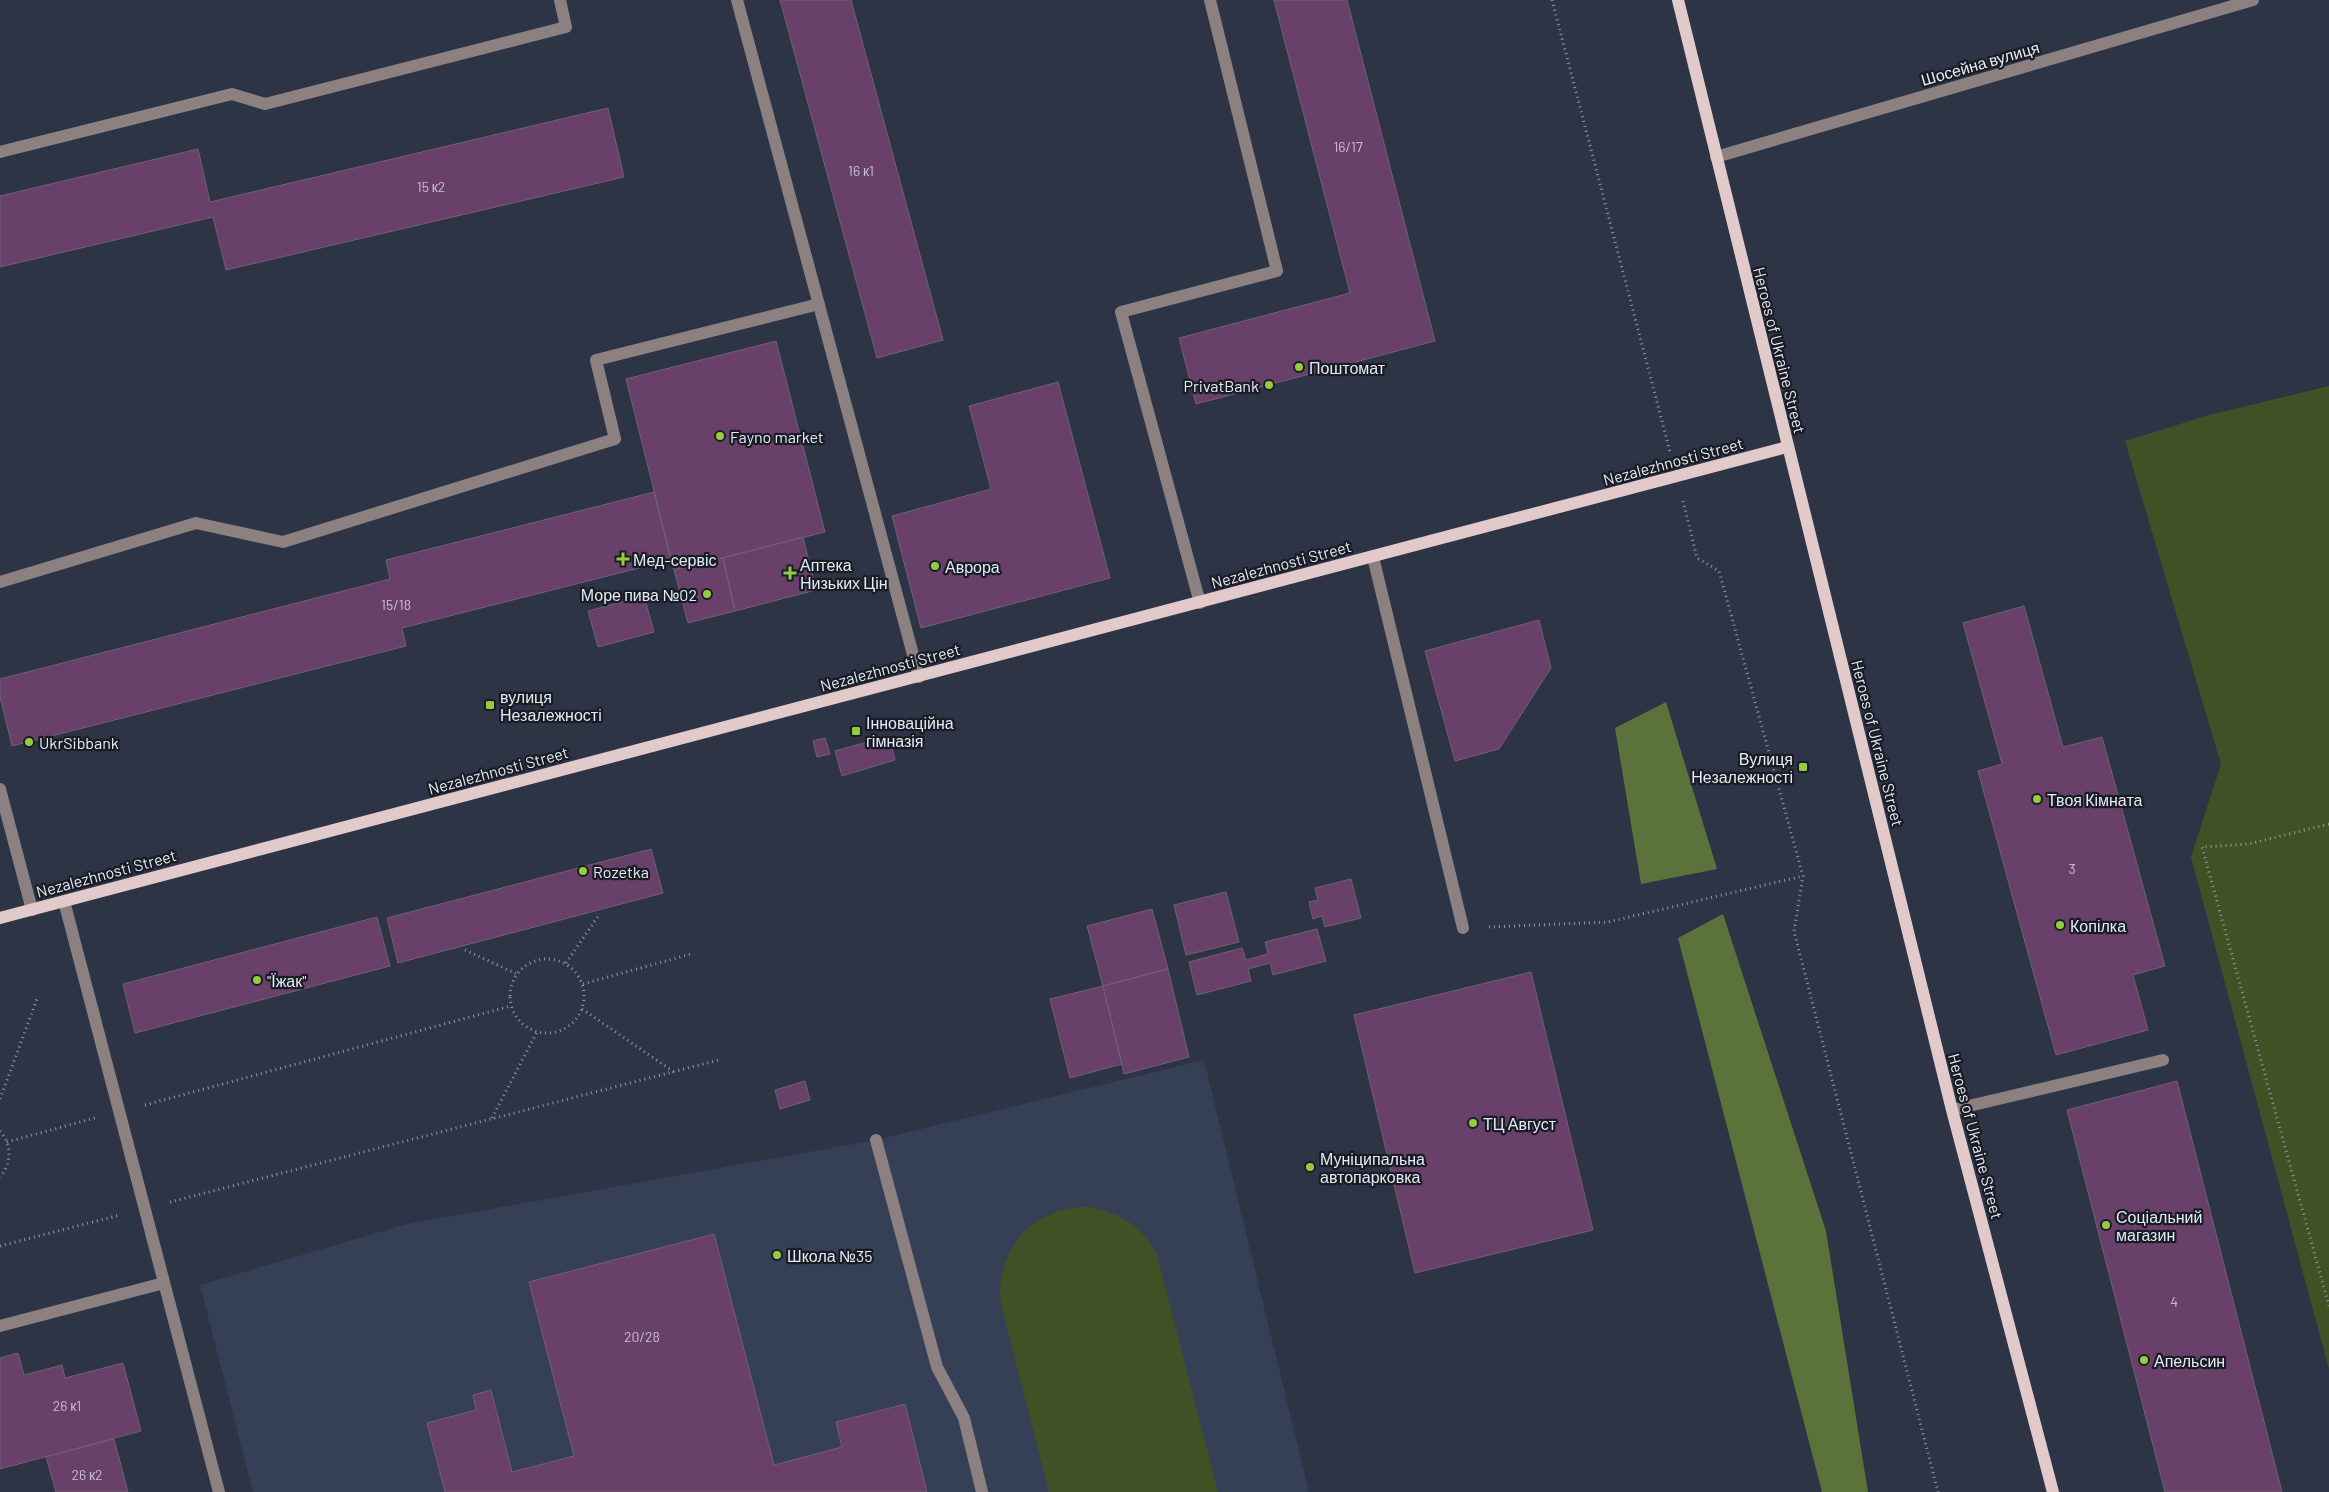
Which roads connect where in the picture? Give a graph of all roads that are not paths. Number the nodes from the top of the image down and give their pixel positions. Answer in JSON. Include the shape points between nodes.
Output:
{"nodes":[{"id":1,"x":560,"y":0,"type":"edge"},
{"id":2,"x":737,"y":0,"type":"edge"},
{"id":3,"x":1210,"y":0,"type":"edge"},
{"id":4,"x":1678,"y":0,"type":"edge"},
{"id":5,"x":2253,"y":0,"type":"edge"},
{"id":6,"x":0,"y":152,"type":"edge"},
{"id":7,"x":1716,"y":157,"type":"junction"},
{"id":8,"x":819,"y":304,"type":"junction"},
{"id":9,"x":1787,"y":447,"type":"junction"},
{"id":10,"x":1373,"y":557,"type":"junction"},
{"id":11,"x":0,"y":582,"type":"edge"},
{"id":12,"x":1200,"y":603,"type":"junction"},
{"id":13,"x":919,"y":677,"type":"junction"},
{"id":14,"x":0,"y":789,"type":"edge"},
{"id":15,"x":64,"y":901,"type":"junction"},
{"id":16,"x":32,"y":910,"type":"junction"},
{"id":17,"x":0,"y":918,"type":"edge"},
{"id":18,"x":1463,"y":928,"type":"road end"},
{"id":19,"x":2162,"y":1060,"type":"dead end"},
{"id":20,"x":1952,"y":1110,"type":"junction"},
{"id":21,"x":876,"y":1140,"type":"dead end"},
{"id":22,"x":164,"y":1283,"type":"junction"},
{"id":23,"x":0,"y":1326,"type":"edge"},
{"id":24,"x":219,"y":1492,"type":"edge"},
{"id":25,"x":982,"y":1492,"type":"edge"},
{"id":26,"x":2053,"y":1492,"type":"edge"}],
"edges":[{"from":1,"to":6,"type":"street","via":[[566,27],[264,104],[232,94]]},
{"from":2,"to":8,"type":"street"},
{"from":3,"to":12,"type":"street","via":[[1277,271],[1121,312]]},
{"from":4,"to":7,"type":"main road","name":"Heroes of Ukraine Street"},
{"from":5,"to":7,"type":"street","name":"Шосейна вулиця"},
{"from":7,"to":9,"type":"main road","name":"Heroes of Ukraine Street"},
{"from":8,"to":11,"type":"street","via":[[596,360],[616,439],[283,542],[196,523]]},
{"from":8,"to":13,"type":"street"},
{"from":9,"to":10,"type":"main road","name":"Nezalezhnosti Street"},
{"from":9,"to":20,"type":"main road","name":"Heroes of Ukraine Street"},
{"from":10,"to":12,"type":"main road","name":"Nezalezhnosti Street"},
{"from":10,"to":18,"type":"street"},
{"from":12,"to":13,"type":"main road","name":"Nezalezhnosti Street"},
{"from":13,"to":15,"type":"main road","name":"Nezalezhnosti Street"},
{"from":14,"to":16,"type":"street"},
{"from":15,"to":16,"type":"main road","name":"Nezalezhnosti Street"},
{"from":15,"to":22,"type":"street"},
{"from":16,"to":17,"type":"main road","name":"Nezalezhnosti Street"},
{"from":19,"to":20,"type":"street"},
{"from":20,"to":26,"type":"main road","name":"Heroes of Ukraine Street"},
{"from":21,"to":25,"type":"street","via":[[937,1367],[964,1418]]},
{"from":22,"to":23,"type":"street"},
{"from":22,"to":24,"type":"street"}]}
